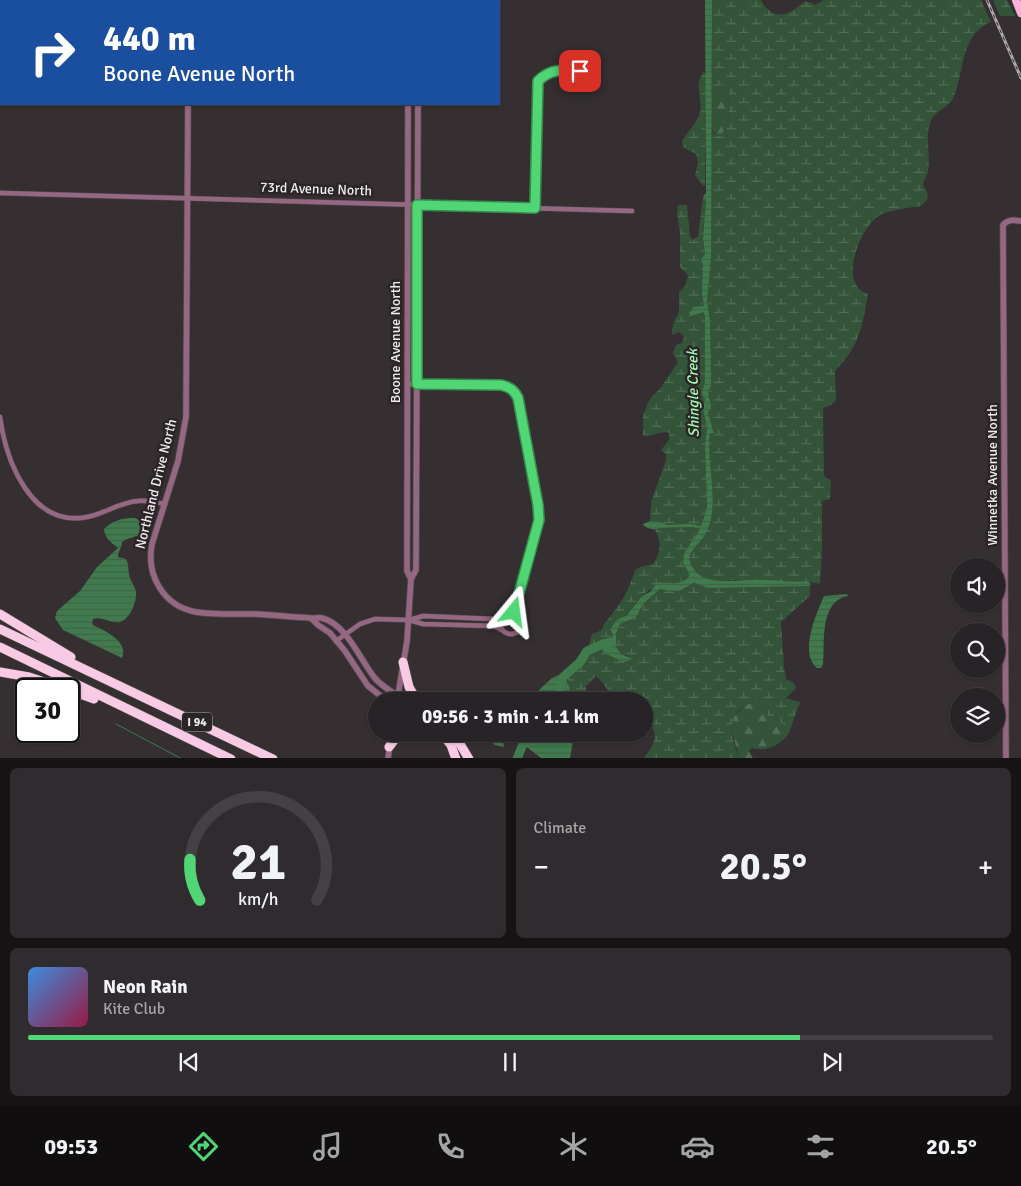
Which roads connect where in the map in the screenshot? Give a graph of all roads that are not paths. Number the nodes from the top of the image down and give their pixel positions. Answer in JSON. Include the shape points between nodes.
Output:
{"nodes":[{"id":1,"x":1016,"y":0,"type":"edge"},
{"id":2,"x":1021,"y":13,"type":"edge"},
{"id":3,"x":580,"y":71,"type":"dead end"},
{"id":4,"x":188,"y":105,"type":"edge"},
{"id":5,"x":408,"y":105,"type":"edge"},
{"id":6,"x":418,"y":105,"type":"edge"},
{"id":7,"x":0,"y":193,"type":"edge"},
{"id":8,"x":188,"y":198,"type":"junction"},
{"id":9,"x":408,"y":204,"type":"junction"},
{"id":10,"x":417,"y":205,"type":"junction"},
{"id":11,"x":535,"y":208,"type":"junction"},
{"id":12,"x":632,"y":211,"type":"dead end"},
{"id":13,"x":1021,"y":221,"type":"edge"},
{"id":14,"x":408,"y":384,"type":"junction"},
{"id":15,"x":417,"y":384,"type":"junction"},
{"id":16,"x":0,"y":417,"type":"edge"},
{"id":17,"x":164,"y":504,"type":"junction"},
{"id":18,"x":411,"y":579,"type":"junction"},
{"id":19,"x":514,"y":612,"type":"junction"},
{"id":20,"x":0,"y":614,"type":"edge"},
{"id":21,"x":503,"y":615,"type":"junction"},
{"id":22,"x":312,"y":619,"type":"junction"},
{"id":23,"x":409,"y":620,"type":"junction"},
{"id":24,"x":0,"y":629,"type":"edge"},
{"id":25,"x":502,"y":630,"type":"junction"},
{"id":26,"x":345,"y":635,"type":"junction"},
{"id":27,"x":336,"y":641,"type":"junction"},
{"id":28,"x":0,"y":647,"type":"edge"},
{"id":29,"x":403,"y":662,"type":"junction"},
{"id":30,"x":0,"y":672,"type":"edge"},
{"id":31,"x":35,"y":678,"type":"edge"},
{"id":32,"x":121,"y":686,"type":"junction"},
{"id":33,"x":368,"y":686,"type":"junction"},
{"id":34,"x":371,"y":692,"type":"edge"},
{"id":35,"x":376,"y":692,"type":"edge"},
{"id":36,"x":390,"y":692,"type":"edge"},
{"id":37,"x":398,"y":692,"type":"edge"},
{"id":38,"x":412,"y":692,"type":"edge"},
{"id":39,"x":80,"y":693,"type":"edge"},
{"id":40,"x":141,"y":715,"type":"junction"},
{"id":41,"x":391,"y":742,"type":"edge"},
{"id":42,"x":449,"y":742,"type":"edge"},
{"id":43,"x":459,"y":742,"type":"edge"},
{"id":44,"x":389,"y":747,"type":"joint"},
{"id":45,"x":231,"y":758,"type":"edge"},
{"id":46,"x":273,"y":758,"type":"edge"},
{"id":47,"x":388,"y":758,"type":"edge"},
{"id":48,"x":456,"y":758,"type":"edge"},
{"id":49,"x":469,"y":758,"type":"edge"},
{"id":50,"x":1006,"y":758,"type":"edge"}],
"edges":[{"from":1,"to":2,"type":"highway"},
{"from":3,"to":11,"type":"street","via":[[554,71],[538,81]]},
{"from":4,"to":8,"type":"street","name":"Northland Drive North"},
{"from":5,"to":9,"type":"street","name":"Boone Avenue North"},
{"from":6,"to":10,"type":"street","name":"Boone Avenue North"},
{"from":7,"to":8,"type":"street","name":"73rd Avenue North"},
{"from":8,"to":9,"type":"street","name":"73rd Avenue North"},
{"from":8,"to":17,"type":"street","name":"Northland Drive North","via":[[186,417],[178,461]]},
{"from":9,"to":10,"type":"street","name":"73rd Avenue North"},
{"from":9,"to":14,"type":"street","name":"Boone Avenue North"},
{"from":10,"to":11,"type":"street","name":"73rd Avenue North"},
{"from":10,"to":15,"type":"street","name":"Boone Avenue North"},
{"from":11,"to":12,"type":"street","name":"73rd Avenue North"},
{"from":13,"to":50,"type":"street","name":"Winnetka Avenue North","via":[[1003,225]]},
{"from":14,"to":15,"type":"street"},
{"from":14,"to":18,"type":"street","name":"Boone Avenue North","via":[[407,571]]},
{"from":15,"to":18,"type":"street","name":"Boone Avenue North","via":[[416,570]]},
{"from":15,"to":19,"type":"street","via":[[501,385],[509,387],[518,398],[539,520]]},
{"from":16,"to":17,"type":"street","via":[[5,443],[20,480],[32,498],[51,513],[78,518],[136,501]]},
{"from":17,"to":22,"type":"street","name":"Northland Drive North","via":[[152,544],[151,566],[157,584],[171,600],[195,612]]},
{"from":18,"to":23,"type":"street","name":"Boone Avenue North"},
{"from":19,"to":21,"type":"street"},
{"from":19,"to":25,"type":"street","via":[[521,619],[520,628],[512,634]]},
{"from":20,"to":32,"type":"highway"},
{"from":21,"to":23,"type":"street","via":[[493,619],[423,616]]},
{"from":21,"to":25,"type":"street"},
{"from":22,"to":26,"type":"street","name":"Northland Drive North","via":[[321,618]]},
{"from":22,"to":27,"type":"street"},
{"from":23,"to":25,"type":"street","via":[[423,624],[494,626]]},
{"from":23,"to":26,"type":"street","via":[[370,620]]},
{"from":23,"to":29,"type":"street","name":"Boone Avenue North"},
{"from":24,"to":32,"type":"highway","number":"I 94"},
{"from":26,"to":27,"type":"street"},
{"from":26,"to":36,"type":"street","name":"Northland Drive North","via":[[375,678]]},
{"from":27,"to":33,"type":"street"},
{"from":28,"to":40,"type":"highway","number":"I 94"},
{"from":29,"to":37,"type":"street","name":"Boone Avenue North"},
{"from":29,"to":38,"type":"highway"},
{"from":30,"to":31,"type":"highway"},
{"from":32,"to":46,"type":"highway","number":"I 94"},
{"from":33,"to":34,"type":"street"},
{"from":33,"to":35,"type":"street"},
{"from":39,"to":40,"type":"highway"},
{"from":40,"to":45,"type":"highway","number":"I 94"},
{"from":41,"to":44,"type":"highway"},
{"from":42,"to":48,"type":"highway"},
{"from":43,"to":49,"type":"highway"},
{"from":44,"to":47,"type":"street"}]}
